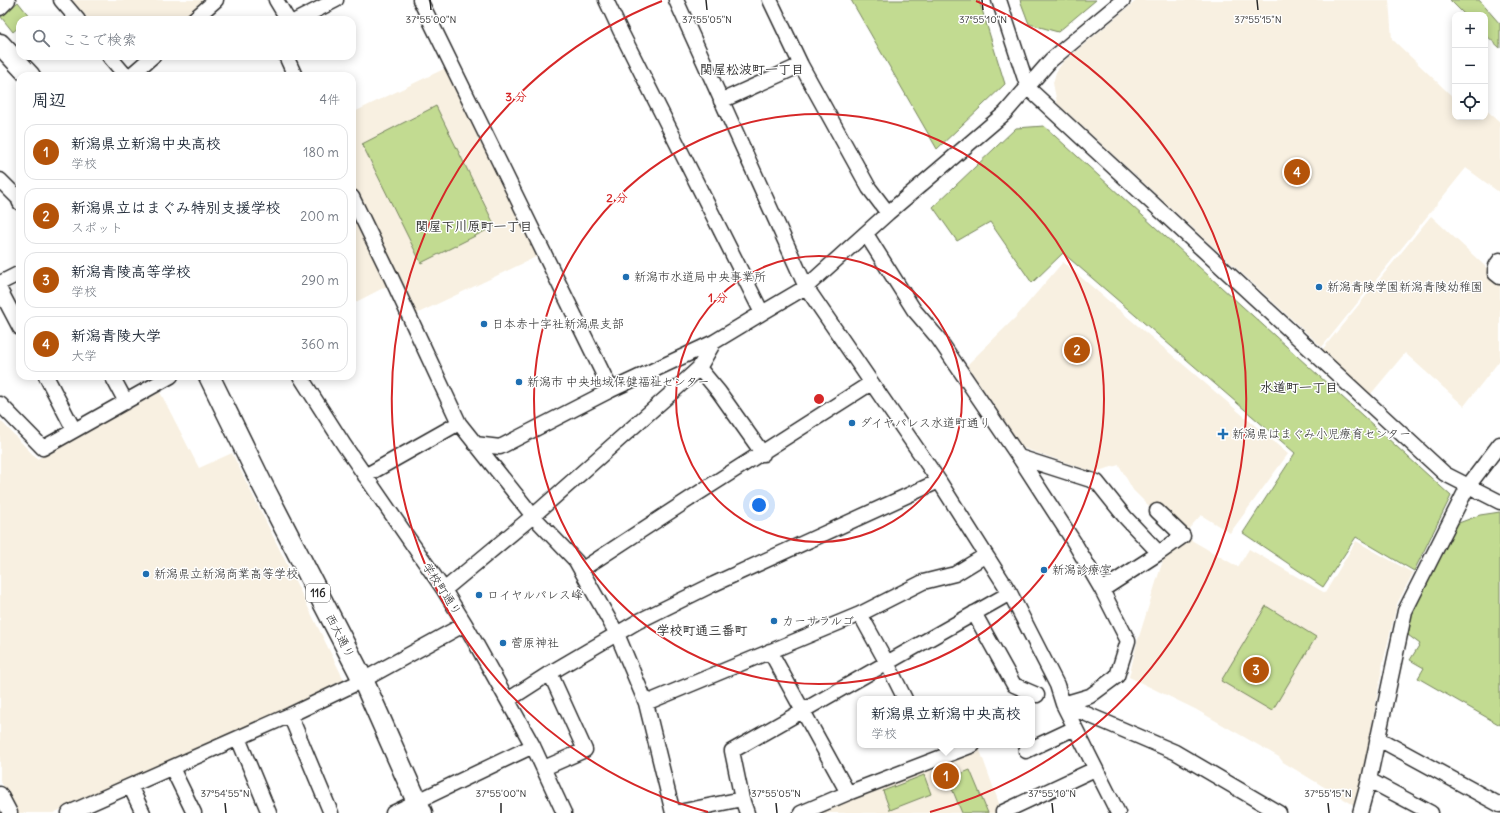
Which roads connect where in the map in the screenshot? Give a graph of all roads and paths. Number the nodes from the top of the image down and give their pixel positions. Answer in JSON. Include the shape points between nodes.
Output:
{"nodes":[{"id":1,"x":8,"y":0,"type":"edge"},
{"id":2,"x":61,"y":0,"type":"edge"},
{"id":3,"x":216,"y":0,"type":"edge"},
{"id":4,"x":276,"y":0,"type":"edge"},
{"id":5,"x":336,"y":0,"type":"edge"},
{"id":6,"x":420,"y":0,"type":"edge"},
{"id":7,"x":606,"y":0,"type":"edge"},
{"id":8,"x":676,"y":0,"type":"edge"},
{"id":9,"x":770,"y":0,"type":"edge"},
{"id":10,"x":999,"y":0,"type":"edge"},
{"id":11,"x":1123,"y":0,"type":"edge"},
{"id":12,"x":0,"y":8,"type":"edge"},
{"id":13,"x":75,"y":16,"type":"edge"},
{"id":14,"x":198,"y":16,"type":"edge"},
{"id":15,"x":286,"y":16,"type":"edge"},
{"id":16,"x":305,"y":16,"type":"edge"},
{"id":17,"x":0,"y":44,"type":"edge"},
{"id":18,"x":112,"y":60,"type":"edge"},
{"id":19,"x":148,"y":60,"type":"edge"},
{"id":20,"x":288,"y":60,"type":"edge"},
{"id":21,"x":801,"y":65,"type":"junction"},
{"id":22,"x":26,"y":72,"type":"edge"},
{"id":23,"x":123,"y":72,"type":"edge"},
{"id":24,"x":134,"y":72,"type":"edge"},
{"id":25,"x":293,"y":72,"type":"edge"},
{"id":26,"x":1028,"y":88,"type":"junction"},
{"id":27,"x":721,"y":101,"type":"junction"},
{"id":28,"x":0,"y":180,"type":"edge"},
{"id":29,"x":16,"y":196,"type":"edge"},
{"id":30,"x":356,"y":205,"type":"edge"},
{"id":31,"x":888,"y":213,"type":"junction"},
{"id":32,"x":866,"y":234,"type":"junction"},
{"id":33,"x":1500,"y":260,"type":"edge"},
{"id":34,"x":16,"y":275,"type":"edge"},
{"id":35,"x":1500,"y":277,"type":"edge"},
{"id":36,"x":0,"y":284,"type":"edge"},
{"id":37,"x":806,"y":287,"type":"junction"},
{"id":38,"x":0,"y":290,"type":"edge"},
{"id":39,"x":762,"y":312,"type":"junction"},
{"id":40,"x":16,"y":320,"type":"edge"},
{"id":41,"x":714,"y":342,"type":"junction"},
{"id":42,"x":699,"y":368,"type":"junction"},
{"id":43,"x":48,"y":380,"type":"edge"},
{"id":44,"x":114,"y":380,"type":"edge"},
{"id":45,"x":164,"y":380,"type":"edge"},
{"id":46,"x":211,"y":380,"type":"edge"},
{"id":47,"x":303,"y":380,"type":"edge"},
{"id":48,"x":871,"y":383,"type":"junction"},
{"id":49,"x":611,"y":390,"type":"junction"},
{"id":50,"x":126,"y":402,"type":"junction"},
{"id":51,"x":0,"y":404,"type":"edge"},
{"id":52,"x":459,"y":423,"type":"junction"},
{"id":53,"x":74,"y":430,"type":"junction"},
{"id":54,"x":475,"y":444,"type":"junction"},
{"id":55,"x":1500,"y":444,"type":"edge"},
{"id":56,"x":763,"y":454,"type":"junction"},
{"id":57,"x":1019,"y":457,"type":"junction"},
{"id":58,"x":366,"y":476,"type":"junction"},
{"id":59,"x":938,"y":481,"type":"junction"},
{"id":60,"x":1468,"y":486,"type":"junction"},
{"id":61,"x":1500,"y":502,"type":"edge"},
{"id":62,"x":1157,"y":511,"type":"dead end"},
{"id":63,"x":533,"y":516,"type":"junction"},
{"id":64,"x":1159,"y":553,"type":"junction"},
{"id":65,"x":986,"y":555,"type":"junction"},
{"id":66,"x":581,"y":570,"type":"junction"},
{"id":67,"x":444,"y":590,"type":"junction"},
{"id":68,"x":1102,"y":590,"type":"junction"},
{"id":69,"x":1010,"y":593,"type":"junction"},
{"id":70,"x":974,"y":613,"type":"junction"},
{"id":71,"x":860,"y":614,"type":"junction"},
{"id":72,"x":464,"y":624,"type":"junction"},
{"id":73,"x":617,"y":634,"type":"junction"},
{"id":74,"x":770,"y":651,"type":"junction"},
{"id":75,"x":887,"y":663,"type":"junction"},
{"id":76,"x":550,"y":673,"type":"junction"},
{"id":77,"x":364,"y":680,"type":"junction"},
{"id":78,"x":1057,"y":686,"type":"junction"},
{"id":79,"x":904,"y":696,"type":"edge"},
{"id":80,"x":1030,"y":696,"type":"edge"},
{"id":81,"x":1034,"y":696,"type":"edge"},
{"id":82,"x":508,"y":700,"type":"junction"},
{"id":83,"x":646,"y":703,"type":"junction"},
{"id":84,"x":1063,"y":704,"type":"junction"},
{"id":85,"x":802,"y":711,"type":"junction"},
{"id":86,"x":290,"y":715,"type":"junction"},
{"id":87,"x":1075,"y":728,"type":"junction"},
{"id":88,"x":238,"y":738,"type":"junction"},
{"id":89,"x":1377,"y":738,"type":"junction"},
{"id":90,"x":533,"y":746,"type":"junction"},
{"id":91,"x":1035,"y":747,"type":"edge"},
{"id":92,"x":964,"y":748,"type":"edge"},
{"id":93,"x":1032,"y":748,"type":"edge"},
{"id":94,"x":1026,"y":751,"type":"dead end"},
{"id":95,"x":172,"y":768,"type":"junction"},
{"id":96,"x":544,"y":768,"type":"junction"},
{"id":97,"x":1095,"y":769,"type":"junction"},
{"id":98,"x":1369,"y":780,"type":"junction"},
{"id":99,"x":130,"y":786,"type":"junction"},
{"id":100,"x":848,"y":793,"type":"junction"},
{"id":101,"x":0,"y":794,"type":"edge"},
{"id":102,"x":742,"y":799,"type":"junction"},
{"id":103,"x":1500,"y":805,"type":"edge"},
{"id":104,"x":419,"y":807,"type":"edge"},
{"id":105,"x":1003,"y":812,"type":"dead end"},
{"id":106,"x":10,"y":813,"type":"edge"},
{"id":107,"x":69,"y":813,"type":"edge"},
{"id":108,"x":143,"y":813,"type":"edge"},
{"id":109,"x":194,"y":813,"type":"edge"},
{"id":110,"x":269,"y":813,"type":"edge"},
{"id":111,"x":331,"y":813,"type":"edge"},
{"id":112,"x":393,"y":813,"type":"edge"},
{"id":113,"x":564,"y":813,"type":"edge"},
{"id":114,"x":674,"y":813,"type":"edge"},
{"id":115,"x":747,"y":813,"type":"edge"},
{"id":116,"x":801,"y":813,"type":"edge"},
{"id":117,"x":1118,"y":813,"type":"edge"},
{"id":118,"x":1279,"y":813,"type":"edge"},
{"id":119,"x":1360,"y":813,"type":"edge"},
{"id":120,"x":1431,"y":813,"type":"edge"}],
"edges":[{"from":1,"to":12,"type":"street"},
{"from":2,"to":13,"type":"street"},
{"from":3,"to":14,"type":"street"},
{"from":4,"to":15,"type":"street"},
{"from":5,"to":16,"type":"street"},
{"from":6,"to":49,"type":"street"},
{"from":7,"to":39,"type":"street"},
{"from":8,"to":27,"type":"street"},
{"from":9,"to":21,"type":"street"},
{"from":10,"to":26,"type":"street"},
{"from":11,"to":26,"type":"street","via":[[1051,60]]},
{"from":17,"to":22,"type":"highway"},
{"from":18,"to":23,"type":"street"},
{"from":19,"to":24,"type":"street"},
{"from":20,"to":25,"type":"street"},
{"from":21,"to":27,"type":"street"},
{"from":21,"to":31,"type":"street","via":[[869,188]]},
{"from":26,"to":31,"type":"street","via":[[1005,113]]},
{"from":26,"to":60,"type":"street","via":[[1445,474]]},
{"from":27,"to":37,"type":"street"},
{"from":28,"to":29,"type":"street"},
{"from":30,"to":52,"type":"street"},
{"from":31,"to":32,"type":"street"},
{"from":32,"to":37,"type":"street"},
{"from":32,"to":57,"type":"street","via":[[914,310],[938,338]]},
{"from":33,"to":35,"type":"street","via":[[1495,266],[1495,273]]},
{"from":34,"to":36,"type":"street"},
{"from":37,"to":39,"type":"street"},
{"from":37,"to":48,"type":"street"},
{"from":38,"to":40,"type":"street"},
{"from":39,"to":41,"type":"street"},
{"from":41,"to":42,"type":"street"},
{"from":41,"to":49,"type":"street"},
{"from":42,"to":56,"type":"street"},
{"from":42,"to":63,"type":"street"},
{"from":43,"to":53,"type":"street"},
{"from":44,"to":50,"type":"street"},
{"from":45,"to":50,"type":"street"},
{"from":46,"to":77,"type":"highway","name":"西大通り","number":"116"},
{"from":47,"to":58,"type":"street","name":"学校町通り"},
{"from":48,"to":56,"type":"street"},
{"from":48,"to":59,"type":"street"},
{"from":49,"to":54,"type":"street","via":[[500,447]]},
{"from":50,"to":53,"type":"street"},
{"from":51,"to":53,"type":"street","via":[[43,448]]},
{"from":52,"to":54,"type":"street"},
{"from":52,"to":58,"type":"street"},
{"from":54,"to":63,"type":"street"},
{"from":55,"to":60,"type":"street"},
{"from":56,"to":66,"type":"street"},
{"from":57,"to":64,"type":"street","via":[[1097,482]]},
{"from":57,"to":68,"type":"street"},
{"from":58,"to":67,"type":"street","name":"学校町通り"},
{"from":59,"to":65,"type":"street"},
{"from":59,"to":73,"type":"street","via":[[714,584]]},
{"from":60,"to":61,"type":"street"},
{"from":60,"to":89,"type":"street","via":[[1405,611]]},
{"from":62,"to":64,"type":"street","via":[[1183,536]]},
{"from":63,"to":66,"type":"street","via":[[576,561]]},
{"from":63,"to":67,"type":"street"},
{"from":64,"to":68,"type":"street"},
{"from":65,"to":69,"type":"street"},
{"from":65,"to":71,"type":"street","via":[[955,574],[923,582]]},
{"from":66,"to":73,"type":"street"},
{"from":67,"to":72,"type":"street","name":"学校町通り"},
{"from":68,"to":84,"type":"street","via":[[1128,641],[1117,676],[1090,696]]},
{"from":69,"to":70,"type":"street"},
{"from":69,"to":78,"type":"street"},
{"from":70,"to":75,"type":"street"},
{"from":70,"to":80,"type":"street","via":[[1014,685]]},
{"from":71,"to":74,"type":"street"},
{"from":71,"to":75,"type":"street"},
{"from":72,"to":77,"type":"street"},
{"from":72,"to":82,"type":"street","name":"学校町通り"},
{"from":73,"to":76,"type":"street"},
{"from":73,"to":83,"type":"street"},
{"from":74,"to":83,"type":"street"},
{"from":74,"to":85,"type":"street"},
{"from":75,"to":79,"type":"street"},
{"from":75,"to":85,"type":"street"},
{"from":76,"to":82,"type":"street"},
{"from":76,"to":96,"type":"street","via":[[585,750]]},
{"from":77,"to":86,"type":"street"},
{"from":77,"to":104,"type":"highway","name":"西大通り","number":"116"},
{"from":78,"to":81,"type":"street"},
{"from":78,"to":84,"type":"street"},
{"from":82,"to":90,"type":"street","name":"学校町通り"},
{"from":83,"to":114,"type":"street"},
{"from":84,"to":87,"type":"street"},
{"from":84,"to":118,"type":"street","via":[[1175,752]]},
{"from":85,"to":100,"type":"street"},
{"from":85,"to":102,"type":"street","via":[[732,751]]},
{"from":86,"to":88,"type":"street"},
{"from":86,"to":111,"type":"street"},
{"from":87,"to":91,"type":"street"},
{"from":87,"to":97,"type":"street"},
{"from":88,"to":95,"type":"street"},
{"from":88,"to":110,"type":"street"},
{"from":89,"to":98,"type":"street"},
{"from":89,"to":103,"type":"street"},
{"from":90,"to":96,"type":"street","name":"学校町通り"},
{"from":90,"to":104,"type":"street"},
{"from":92,"to":100,"type":"street"},
{"from":93,"to":94,"type":"street"},
{"from":95,"to":99,"type":"street"},
{"from":95,"to":109,"type":"street"},
{"from":96,"to":113,"type":"street","name":"学校町通り"},
{"from":97,"to":105,"type":"street"},
{"from":97,"to":117,"type":"street"},
{"from":98,"to":119,"type":"street"},
{"from":98,"to":120,"type":"street"},
{"from":99,"to":107,"type":"street"},
{"from":99,"to":108,"type":"street"},
{"from":100,"to":116,"type":"street"},
{"from":101,"to":106,"type":"street"},
{"from":102,"to":114,"type":"street"},
{"from":102,"to":115,"type":"street"},
{"from":104,"to":112,"type":"street"}]}
